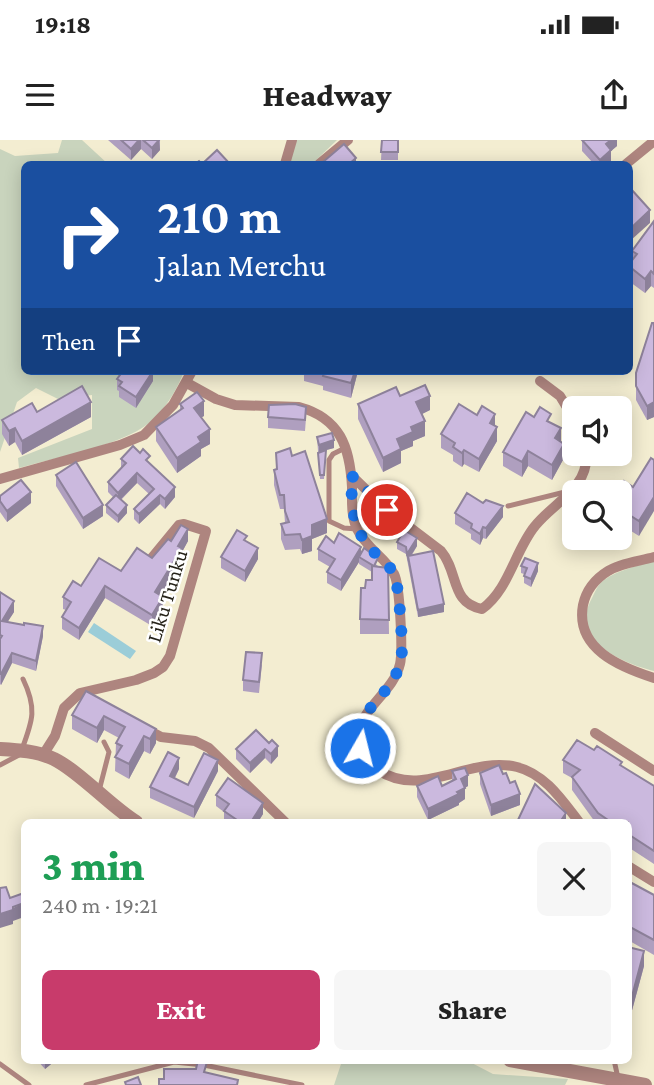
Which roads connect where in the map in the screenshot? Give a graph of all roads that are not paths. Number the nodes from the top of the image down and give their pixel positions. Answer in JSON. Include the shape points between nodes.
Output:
{"nodes":[{"id":1,"x":292,"y":140,"type":"edge"},
{"id":2,"x":348,"y":140,"type":"edge"},
{"id":3,"x":654,"y":141,"type":"edge"},
{"id":4,"x":286,"y":161,"type":"edge"},
{"id":5,"x":323,"y":161,"type":"edge"},
{"id":6,"x":630,"y":161,"type":"edge"},
{"id":7,"x":190,"y":375,"type":"edge"},
{"id":8,"x":540,"y":381,"type":"dead end"},
{"id":9,"x":187,"y":383,"type":"junction"},
{"id":10,"x":562,"y":399,"type":"edge"},
{"id":11,"x":345,"y":448,"type":"junction"},
{"id":12,"x":351,"y":475,"type":"junction"},
{"id":13,"x":0,"y":479,"type":"edge"},
{"id":14,"x":562,"y":493,"type":"edge"},
{"id":15,"x":562,"y":499,"type":"edge"},
{"id":16,"x":509,"y":506,"type":"dead end"},
{"id":17,"x":357,"y":529,"type":"junction"},
{"id":18,"x":654,"y":557,"type":"edge"},
{"id":19,"x":151,"y":559,"type":"edge"},
{"id":20,"x":654,"y":678,"type":"edge"},
{"id":21,"x":23,"y":679,"type":"dead end"},
{"id":22,"x":80,"y":693,"type":"junction"},
{"id":23,"x":92,"y":699,"type":"edge"},
{"id":24,"x":138,"y":725,"type":"edge"},
{"id":25,"x":594,"y":733,"type":"dead end"},
{"id":26,"x":104,"y":742,"type":"dead end"},
{"id":27,"x":0,"y":749,"type":"edge"},
{"id":28,"x":24,"y":751,"type":"junction"},
{"id":29,"x":43,"y":755,"type":"junction"},
{"id":30,"x":0,"y":765,"type":"edge"},
{"id":31,"x":654,"y":771,"type":"edge"},
{"id":32,"x":98,"y":794,"type":"junction"},
{"id":33,"x":131,"y":819,"type":"edge"},
{"id":34,"x":282,"y":819,"type":"edge"},
{"id":35,"x":577,"y":819,"type":"edge"},
{"id":36,"x":632,"y":868,"type":"edge"},
{"id":37,"x":654,"y":882,"type":"edge"},
{"id":38,"x":140,"y":1064,"type":"edge"},
{"id":39,"x":165,"y":1064,"type":"edge"},
{"id":40,"x":194,"y":1064,"type":"edge"},
{"id":41,"x":533,"y":1064,"type":"edge"},
{"id":42,"x":615,"y":1064,"type":"edge"},
{"id":43,"x":0,"y":1065,"type":"edge"},
{"id":44,"x":142,"y":1069,"type":"junction"},
{"id":45,"x":618,"y":1079,"type":"junction"},
{"id":46,"x":29,"y":1085,"type":"edge"},
{"id":47,"x":86,"y":1085,"type":"edge"},
{"id":48,"x":302,"y":1085,"type":"edge"},
{"id":49,"x":645,"y":1085,"type":"edge"}],
"edges":[{"from":1,"to":4,"type":"street"},
{"from":2,"to":5,"type":"street"},
{"from":3,"to":6,"type":"street"},
{"from":7,"to":9,"type":"street"},
{"from":8,"to":10,"type":"street"},
{"from":9,"to":11,"type":"street","via":[[235,405],[299,407],[318,413],[332,422]]},
{"from":9,"to":13,"type":"street","via":[[156,425],[132,441]]},
{"from":11,"to":12,"type":"street"},
{"from":11,"to":17,"type":"lane","via":[[329,460],[329,521]]},
{"from":12,"to":15,"type":"street","via":[[387,510],[441,551],[460,596],[482,609],[494,598],[534,526]]},
{"from":12,"to":17,"type":"street"},
{"from":14,"to":16,"type":"lane"},
{"from":17,"to":35,"type":"street","via":[[395,575],[402,649],[387,691],[359,723],[363,756],[388,776],[410,782],[480,767],[516,767],[547,783]]},
{"from":18,"to":20,"type":"street","via":[[610,569],[598,578],[585,596],[582,614],[594,647],[611,661]]},
{"from":19,"to":22,"type":"street","name":"Liku Tunku","via":[[179,525],[206,531],[165,664],[136,680]]},
{"from":21,"to":28,"type":"lane","via":[[34,707]]},
{"from":22,"to":23,"type":"street"},
{"from":22,"to":29,"type":"street","via":[[64,708]]},
{"from":24,"to":34,"type":"street","via":[[161,737],[195,741],[209,748]]},
{"from":25,"to":31,"type":"street"},
{"from":26,"to":32,"type":"lane","via":[[109,751]]},
{"from":27,"to":28,"type":"street"},
{"from":28,"to":29,"type":"street"},
{"from":28,"to":30,"type":"lane"},
{"from":29,"to":32,"type":"street"},
{"from":32,"to":33,"type":"street"},
{"from":36,"to":37,"type":"street"},
{"from":38,"to":44,"type":"lane"},
{"from":39,"to":44,"type":"lane"},
{"from":40,"to":48,"type":"lane"},
{"from":41,"to":45,"type":"street"},
{"from":42,"to":45,"type":"lane"},
{"from":43,"to":46,"type":"lane"},
{"from":44,"to":47,"type":"lane"},
{"from":45,"to":49,"type":"street"}]}
